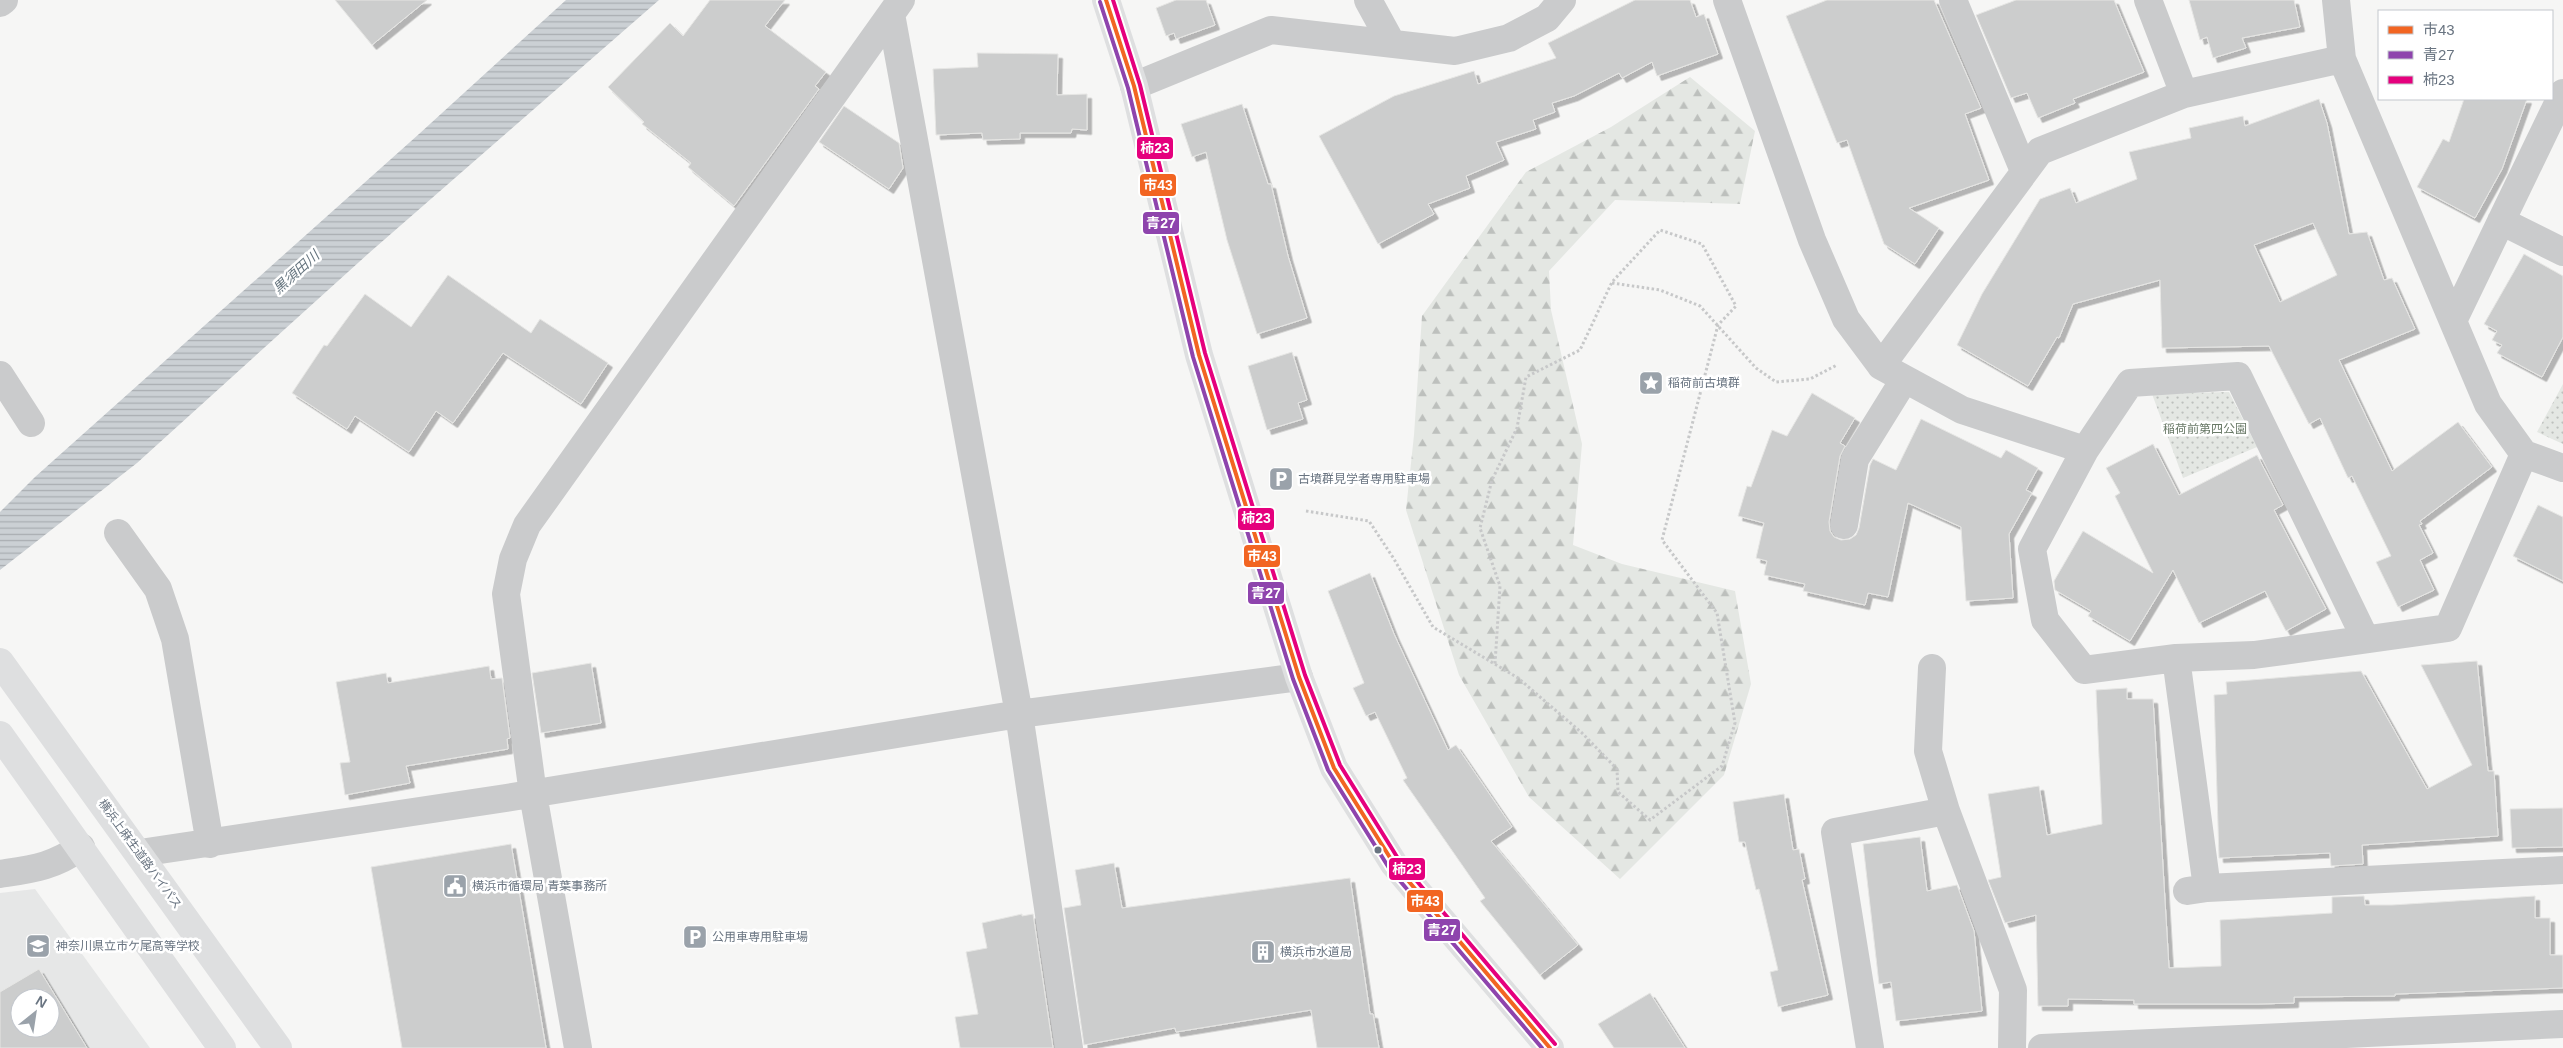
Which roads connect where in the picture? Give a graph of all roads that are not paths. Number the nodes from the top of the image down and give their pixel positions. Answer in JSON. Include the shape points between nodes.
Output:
{"nodes":[{"id":1,"x":4,"y":0,"type":"edge"},
{"id":2,"x":1106,"y":0,"type":"edge"},
{"id":3,"x":1368,"y":0,"type":"edge"},
{"id":4,"x":1562,"y":0,"type":"edge"},
{"id":5,"x":1727,"y":0,"type":"edge"},
{"id":6,"x":1953,"y":0,"type":"edge"},
{"id":7,"x":2148,"y":0,"type":"edge"},
{"id":8,"x":2336,"y":0,"type":"edge"},
{"id":9,"x":0,"y":3,"type":"edge"},
{"id":10,"x":896,"y":7,"type":"edge"},
{"id":11,"x":1391,"y":42,"type":"junction"},
{"id":12,"x":2342,"y":59,"type":"junction"},
{"id":13,"x":1134,"y":86,"type":"junction"},
{"id":14,"x":2563,"y":93,"type":"edge"},
{"id":15,"x":2184,"y":94,"type":"junction"},
{"id":16,"x":2024,"y":171,"type":"junction"},
{"id":17,"x":2501,"y":221,"type":"junction"},
{"id":18,"x":2563,"y":252,"type":"edge"},
{"id":19,"x":2453,"y":321,"type":"junction"},
{"id":20,"x":1874,"y":356,"type":"junction"},
{"id":21,"x":0,"y":375,"type":"edge"},
{"id":22,"x":1904,"y":380,"type":"junction"},
{"id":23,"x":32,"y":423,"type":"dead end"},
{"id":24,"x":2084,"y":450,"type":"junction"},
{"id":25,"x":2524,"y":454,"type":"junction"},
{"id":26,"x":2563,"y":468,"type":"edge"},
{"id":27,"x":1844,"y":525,"type":"dead end"},
{"id":28,"x":118,"y":533,"type":"dead end"},
{"id":29,"x":2365,"y":638,"type":"junction"},
{"id":30,"x":2176,"y":658,"type":"junction"},
{"id":31,"x":0,"y":662,"type":"edge"},
{"id":32,"x":1932,"y":668,"type":"dead end"},
{"id":33,"x":1299,"y":677,"type":"junction"},
{"id":34,"x":1019,"y":714,"type":"junction"},
{"id":35,"x":0,"y":735,"type":"edge"},
{"id":36,"x":533,"y":794,"type":"junction"},
{"id":37,"x":1946,"y":811,"type":"junction"},
{"id":38,"x":210,"y":844,"type":"junction"},
{"id":39,"x":81,"y":847,"type":"junction"},
{"id":40,"x":140,"y":853,"type":"junction"},
{"id":41,"x":2563,"y":870,"type":"edge"},
{"id":42,"x":0,"y":874,"type":"edge"},
{"id":43,"x":2563,"y":1024,"type":"edge"},
{"id":44,"x":2280,"y":1043,"type":"edge"},
{"id":45,"x":222,"y":1048,"type":"edge"},
{"id":46,"x":278,"y":1048,"type":"edge"},
{"id":47,"x":578,"y":1048,"type":"edge"},
{"id":48,"x":1069,"y":1048,"type":"edge"},
{"id":49,"x":1550,"y":1048,"type":"edge"},
{"id":50,"x":1870,"y":1048,"type":"edge"},
{"id":51,"x":2012,"y":1048,"type":"edge"},
{"id":52,"x":2042,"y":1048,"type":"edge"}],
"edges":[{"from":1,"to":9,"type":"street"},
{"from":2,"to":13,"type":"street"},
{"from":3,"to":11,"type":"street"},
{"from":4,"to":11,"type":"street","via":[[1547,18],[1509,38],[1455,51]]},
{"from":5,"to":20,"type":"street","via":[[1812,240],[1846,319]]},
{"from":6,"to":16,"type":"street"},
{"from":7,"to":15,"type":"street"},
{"from":8,"to":12,"type":"street"},
{"from":10,"to":34,"type":"street"},
{"from":10,"to":36,"type":"street","via":[[527,525],[513,559],[506,594]]},
{"from":11,"to":13,"type":"street","via":[[1271,30]]},
{"from":12,"to":15,"type":"street"},
{"from":12,"to":19,"type":"street"},
{"from":13,"to":33,"type":"street","via":[[1199,355]]},
{"from":14,"to":17,"type":"street"},
{"from":15,"to":16,"type":"street","via":[[2040,151]]},
{"from":16,"to":20,"type":"street"},
{"from":17,"to":18,"type":"street"},
{"from":17,"to":19,"type":"street"},
{"from":19,"to":25,"type":"street","via":[[2488,404]]},
{"from":20,"to":22,"type":"street"},
{"from":21,"to":23,"type":"street"},
{"from":22,"to":24,"type":"street","via":[[1962,410]]},
{"from":22,"to":27,"type":"street","via":[[1855,459]]},
{"from":24,"to":29,"type":"street","via":[[2130,383],[2238,376]]},
{"from":24,"to":30,"type":"street","via":[[2032,549],[2044,620],[2084,670]]},
{"from":25,"to":26,"type":"street"},
{"from":25,"to":29,"type":"street","via":[[2448,628]]},
{"from":28,"to":38,"type":"street","via":[[158,589],[175,639]]},
{"from":29,"to":30,"type":"street","via":[[2254,656]]},
{"from":30,"to":41,"type":"street","via":[[2197,889]]},
{"from":31,"to":40,"type":"street","name":"横浜上麻生道路バイパス"},
{"from":32,"to":37,"type":"street","via":[[1928,751]]},
{"from":33,"to":34,"type":"street"},
{"from":33,"to":49,"type":"street","via":[[1334,768],[1394,864]]},
{"from":34,"to":36,"type":"street"},
{"from":34,"to":48,"type":"street"},
{"from":35,"to":39,"type":"street"},
{"from":36,"to":38,"type":"street"},
{"from":36,"to":47,"type":"street"},
{"from":37,"to":50,"type":"street","via":[[1835,832]]},
{"from":37,"to":51,"type":"street","via":[[2013,990]]},
{"from":38,"to":40,"type":"street"},
{"from":39,"to":42,"type":"street","via":[[63,860],[42,868]]},
{"from":39,"to":45,"type":"street"},
{"from":40,"to":46,"type":"street","name":"横浜上麻生道路バイパス"},
{"from":43,"to":44,"type":"street"},
{"from":44,"to":52,"type":"street"}]}
